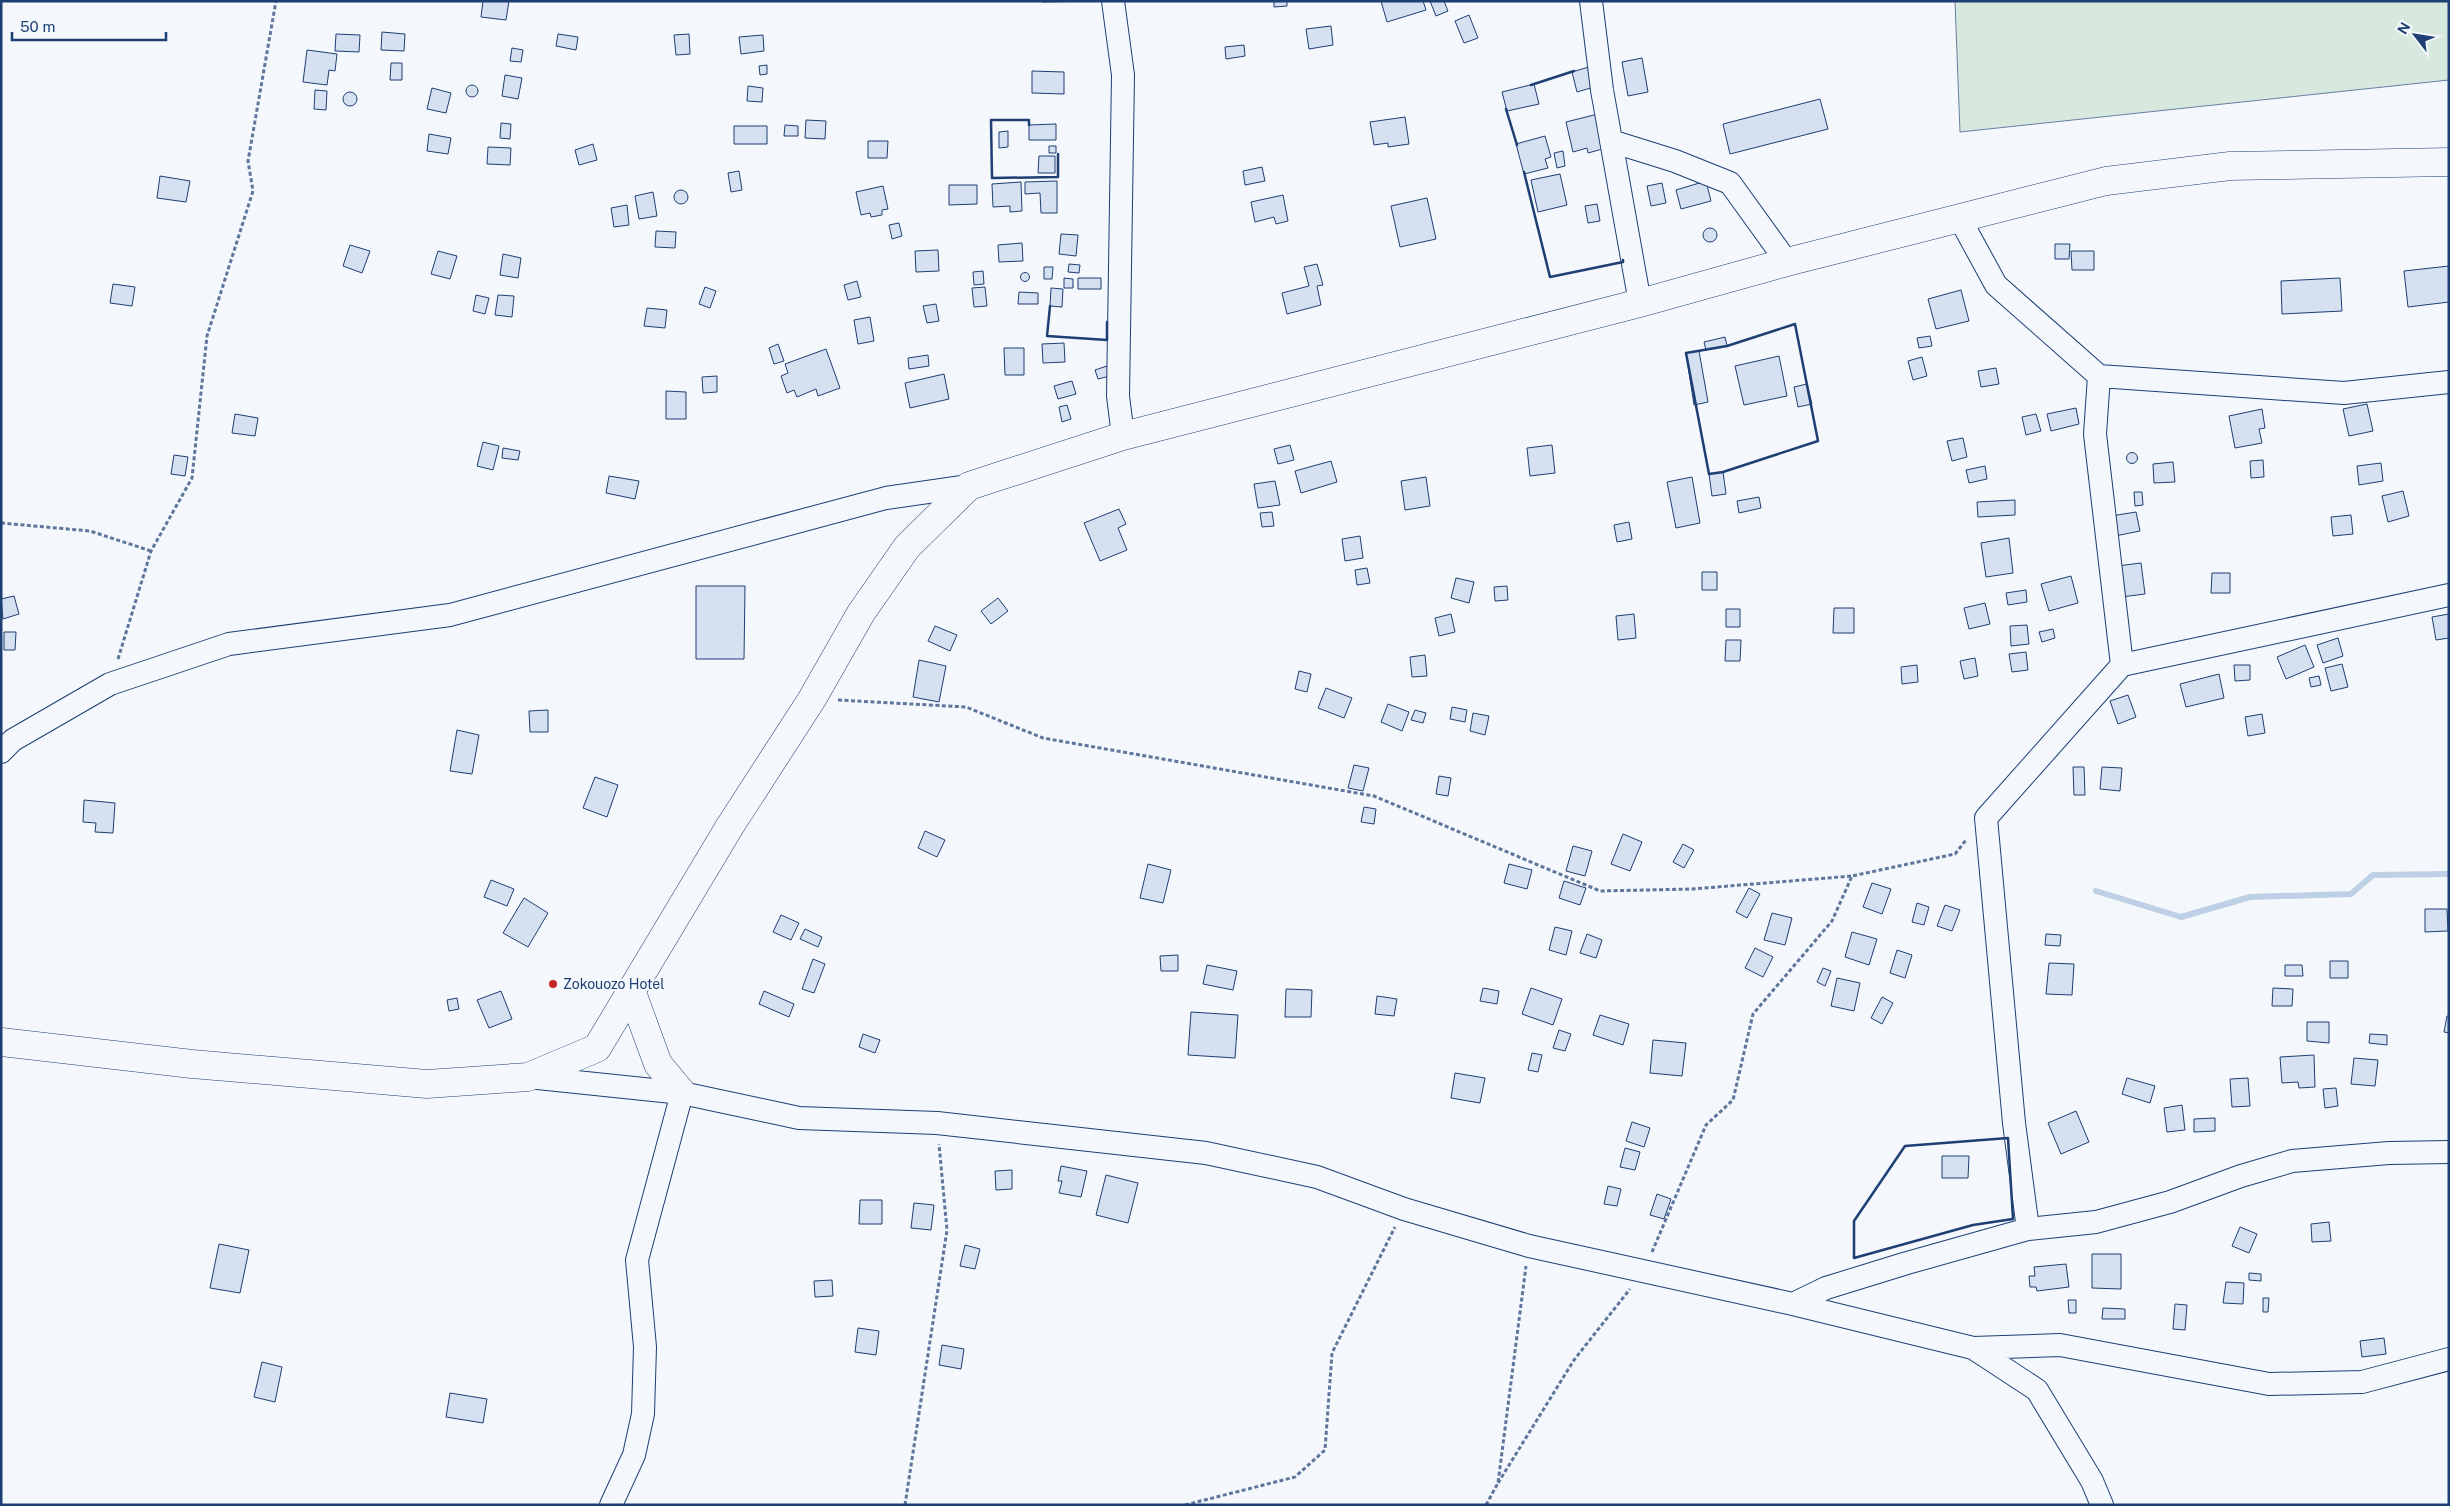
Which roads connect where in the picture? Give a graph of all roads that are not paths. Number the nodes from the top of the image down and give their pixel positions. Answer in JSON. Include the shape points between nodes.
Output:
{"nodes":[{"id":1,"x":1113,"y":1,"type":"edge"},
{"id":2,"x":1591,"y":1,"type":"edge"},
{"id":3,"x":1611,"y":141,"type":"junction"},
{"id":4,"x":2449,"y":162,"type":"edge"},
{"id":5,"x":1960,"y":219,"type":"junction"},
{"id":6,"x":1787,"y":262,"type":"junction"},
{"id":7,"x":1640,"y":303,"type":"junction"},
{"id":8,"x":2099,"y":376,"type":"junction"},
{"id":9,"x":2449,"y":382,"type":"edge"},
{"id":10,"x":1123,"y":436,"type":"junction"},
{"id":11,"x":969,"y":486,"type":"junction"},
{"id":12,"x":2449,"y":595,"type":"edge"},
{"id":13,"x":2122,"y":665,"type":"junction"},
{"id":14,"x":5,"y":744,"type":"edge"},
{"id":15,"x":631,"y":990,"type":"junction"},
{"id":16,"x":1,"y":1042,"type":"edge"},
{"id":17,"x":528,"y":1077,"type":"junction"},
{"id":18,"x":682,"y":1093,"type":"junction"},
{"id":19,"x":2449,"y":1152,"type":"edge"},
{"id":20,"x":2028,"y":1229,"type":"junction"},
{"id":21,"x":1793,"y":1304,"type":"junction"},
{"id":22,"x":1973,"y":1348,"type":"junction"},
{"id":23,"x":2449,"y":1359,"type":"edge"},
{"id":24,"x":611,"y":1505,"type":"edge"},
{"id":25,"x":2102,"y":1505,"type":"edge"}],
"edges":[{"from":1,"to":10,"type":"street","via":[[1123,74],[1118,396]]},
{"from":2,"to":3,"type":"street"},
{"from":3,"to":6,"type":"street","via":[[1730,183]]},
{"from":3,"to":7,"type":"street"},
{"from":4,"to":5,"type":"main road","via":[[2230,166],[2106,181]]},
{"from":5,"to":6,"type":"main road"},
{"from":5,"to":8,"type":"street","via":[[1996,285]]},
{"from":6,"to":7,"type":"main road"},
{"from":7,"to":10,"type":"main road"},
{"from":8,"to":9,"type":"street","via":[[2344,393]]},
{"from":8,"to":13,"type":"street","via":[[2095,434]]},
{"from":10,"to":11,"type":"main road"},
{"from":11,"to":14,"type":"street","via":[[886,498],[450,616],[229,644],[110,684]]},
{"from":11,"to":15,"type":"main road","via":[[907,547],[861,613],[812,699],[730,826]]},
{"from":12,"to":13,"type":"street"},
{"from":13,"to":20,"type":"street","via":[[1986,818],[2014,1123]]},
{"from":15,"to":17,"type":"main road","via":[[597,1048]]},
{"from":15,"to":18,"type":"main road","via":[[658,1064]]},
{"from":16,"to":17,"type":"main road","via":[[192,1064],[427,1084]]},
{"from":17,"to":18,"type":"street"},
{"from":18,"to":21,"type":"street","via":[[799,1118],[937,1123],[1206,1153],[1317,1177],[1404,1209],[1528,1246]]},
{"from":18,"to":24,"type":"street","via":[[637,1260],[645,1347],[643,1414],[634,1455]]},
{"from":19,"to":20,"type":"street","via":[[2389,1153],[2292,1162],[2105,1220]]},
{"from":20,"to":21,"type":"street","via":[[1826,1288]]},
{"from":21,"to":22,"type":"street"},
{"from":22,"to":23,"type":"street","via":[[2060,1345],[2269,1384],[2362,1382]]},
{"from":22,"to":25,"type":"street","via":[[2037,1390],[2092,1482]]}]}
